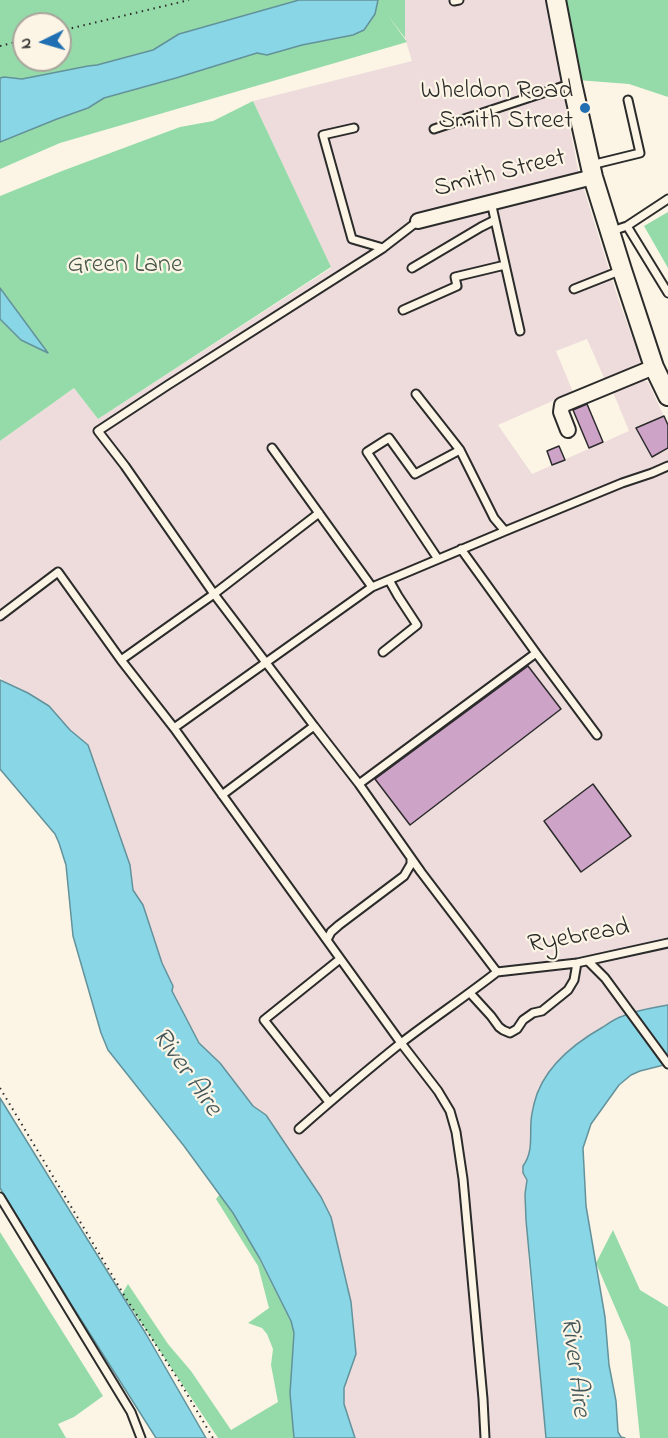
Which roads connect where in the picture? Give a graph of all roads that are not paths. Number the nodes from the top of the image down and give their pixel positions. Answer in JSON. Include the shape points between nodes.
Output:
{"nodes":[{"id":1,"x":556,"y":0,"type":"edge"},
{"id":2,"x":572,"y":83,"type":"junction"},
{"id":3,"x":628,"y":100,"type":"dead end"},
{"id":4,"x":354,"y":128,"type":"dead end"},
{"id":5,"x":434,"y":129,"type":"dead end"},
{"id":6,"x":592,"y":171,"type":"junction"},
{"id":7,"x":668,"y":199,"type":"edge"},
{"id":8,"x":491,"y":202,"type":"junction"},
{"id":9,"x":495,"y":220,"type":"junction"},
{"id":10,"x":418,"y":221,"type":"joint"},
{"id":11,"x":627,"y":226,"type":"junction"},
{"id":12,"x":610,"y":232,"type":"junction"},
{"id":13,"x":383,"y":248,"type":"junction"},
{"id":14,"x":505,"y":265,"type":"junction"},
{"id":15,"x":412,"y":268,"type":"dead end"},
{"id":16,"x":622,"y":270,"type":"junction"},
{"id":17,"x":574,"y":289,"type":"dead end"},
{"id":18,"x":668,"y":293,"type":"edge"},
{"id":19,"x":403,"y":310,"type":"dead end"},
{"id":20,"x":520,"y":331,"type":"dead end"},
{"id":21,"x":654,"y":367,"type":"junction"},
{"id":22,"x":416,"y":394,"type":"dead end"},
{"id":23,"x":668,"y":396,"type":"edge"},
{"id":24,"x":568,"y":430,"type":"dead end"},
{"id":25,"x":272,"y":448,"type":"dead end"},
{"id":26,"x":460,"y":450,"type":"junction"},
{"id":27,"x":668,"y":466,"type":"edge"},
{"id":28,"x":319,"y":513,"type":"junction"},
{"id":29,"x":505,"y":531,"type":"junction"},
{"id":30,"x":461,"y":549,"type":"junction"},
{"id":31,"x":438,"y":559,"type":"junction"},
{"id":32,"x":389,"y":580,"type":"junction"},
{"id":33,"x":372,"y":587,"type":"junction"},
{"id":34,"x":214,"y":594,"type":"junction"},
{"id":35,"x":0,"y":616,"type":"edge"},
{"id":36,"x":383,"y":652,"type":"dead end"},
{"id":37,"x":537,"y":653,"type":"junction"},
{"id":38,"x":121,"y":660,"type":"junction"},
{"id":39,"x":266,"y":662,"type":"junction"},
{"id":40,"x":314,"y":726,"type":"junction"},
{"id":41,"x":174,"y":728,"type":"junction"},
{"id":42,"x":597,"y":735,"type":"dead end"},
{"id":43,"x":358,"y":784,"type":"junction"},
{"id":44,"x":222,"y":795,"type":"junction"},
{"id":45,"x":411,"y":858,"type":"junction"},
{"id":46,"x":327,"y":940,"type":"junction"},
{"id":47,"x":668,"y":943,"type":"edge"},
{"id":48,"x":340,"y":959,"type":"junction"},
{"id":49,"x":588,"y":961,"type":"junction"},
{"id":50,"x":577,"y":963,"type":"junction"},
{"id":51,"x":496,"y":972,"type":"junction"},
{"id":52,"x":470,"y":993,"type":"junction"},
{"id":53,"x":401,"y":1043,"type":"junction"},
{"id":54,"x":668,"y":1064,"type":"edge"},
{"id":55,"x":329,"y":1102,"type":"junction"},
{"id":56,"x":299,"y":1129,"type":"dead end"},
{"id":57,"x":0,"y":1197,"type":"edge"},
{"id":58,"x":141,"y":1438,"type":"edge"},
{"id":59,"x":485,"y":1438,"type":"edge"}],
"edges":[{"from":1,"to":2,"type":"street"},
{"from":2,"to":5,"type":"lane"},
{"from":2,"to":6,"type":"street"},
{"from":3,"to":6,"type":"lane","via":[[640,153]]},
{"from":4,"to":13,"type":"lane","via":[[323,135],[352,238]]},
{"from":6,"to":8,"type":"street","name":"Smith Street"},
{"from":6,"to":12,"type":"street"},
{"from":7,"to":11,"type":"lane"},
{"from":8,"to":9,"type":"lane"},
{"from":8,"to":10,"type":"street","name":"Smith Street"},
{"from":9,"to":14,"type":"lane"},
{"from":9,"to":15,"type":"lane"},
{"from":10,"to":13,"type":"lane"},
{"from":11,"to":12,"type":"lane"},
{"from":11,"to":18,"type":"lane"},
{"from":12,"to":16,"type":"street"},
{"from":13,"to":34,"type":"lane","via":[[98,431]]},
{"from":14,"to":19,"type":"lane","via":[[455,277],[457,286]]},
{"from":14,"to":20,"type":"lane"},
{"from":16,"to":17,"type":"lane"},
{"from":16,"to":21,"type":"street"},
{"from":21,"to":23,"type":"street"},
{"from":21,"to":24,"type":"street","via":[[562,405]]},
{"from":22,"to":26,"type":"lane"},
{"from":25,"to":28,"type":"lane"},
{"from":26,"to":29,"type":"lane","via":[[494,518]]},
{"from":26,"to":31,"type":"lane","via":[[414,474],[389,438],[367,452]]},
{"from":27,"to":29,"type":"lane"},
{"from":28,"to":33,"type":"lane"},
{"from":28,"to":34,"type":"lane"},
{"from":29,"to":30,"type":"lane"},
{"from":30,"to":31,"type":"lane"},
{"from":30,"to":37,"type":"lane"},
{"from":31,"to":32,"type":"lane"},
{"from":32,"to":33,"type":"lane"},
{"from":32,"to":36,"type":"lane","via":[[417,625]]},
{"from":33,"to":39,"type":"lane"},
{"from":34,"to":38,"type":"lane"},
{"from":34,"to":39,"type":"lane"},
{"from":35,"to":38,"type":"lane","via":[[58,572]]},
{"from":37,"to":42,"type":"lane"},
{"from":37,"to":43,"type":"lane"},
{"from":38,"to":41,"type":"lane"},
{"from":39,"to":40,"type":"lane"},
{"from":39,"to":41,"type":"lane"},
{"from":40,"to":43,"type":"lane"},
{"from":40,"to":44,"type":"lane"},
{"from":41,"to":44,"type":"lane"},
{"from":43,"to":45,"type":"lane"},
{"from":44,"to":46,"type":"lane"},
{"from":45,"to":46,"type":"lane","via":[[404,876],[339,925]]},
{"from":45,"to":51,"type":"lane"},
{"from":46,"to":48,"type":"lane"},
{"from":47,"to":49,"type":"lane","name":"Ryebread"},
{"from":48,"to":53,"type":"lane"},
{"from":48,"to":55,"type":"lane","via":[[264,1020]]},
{"from":49,"to":50,"type":"lane","name":"Ryebread"},
{"from":49,"to":54,"type":"lane"},
{"from":50,"to":51,"type":"lane","name":"Ryebread"},
{"from":50,"to":52,"type":"lane","via":[[568,990],[510,1032],[499,1027]]},
{"from":51,"to":52,"type":"lane"},
{"from":52,"to":53,"type":"lane"},
{"from":53,"to":55,"type":"lane"},
{"from":53,"to":59,"type":"lane","via":[[438,1091],[456,1132]]},
{"from":55,"to":56,"type":"lane"},
{"from":57,"to":58,"type":"lane","via":[[125,1401]]}]}
